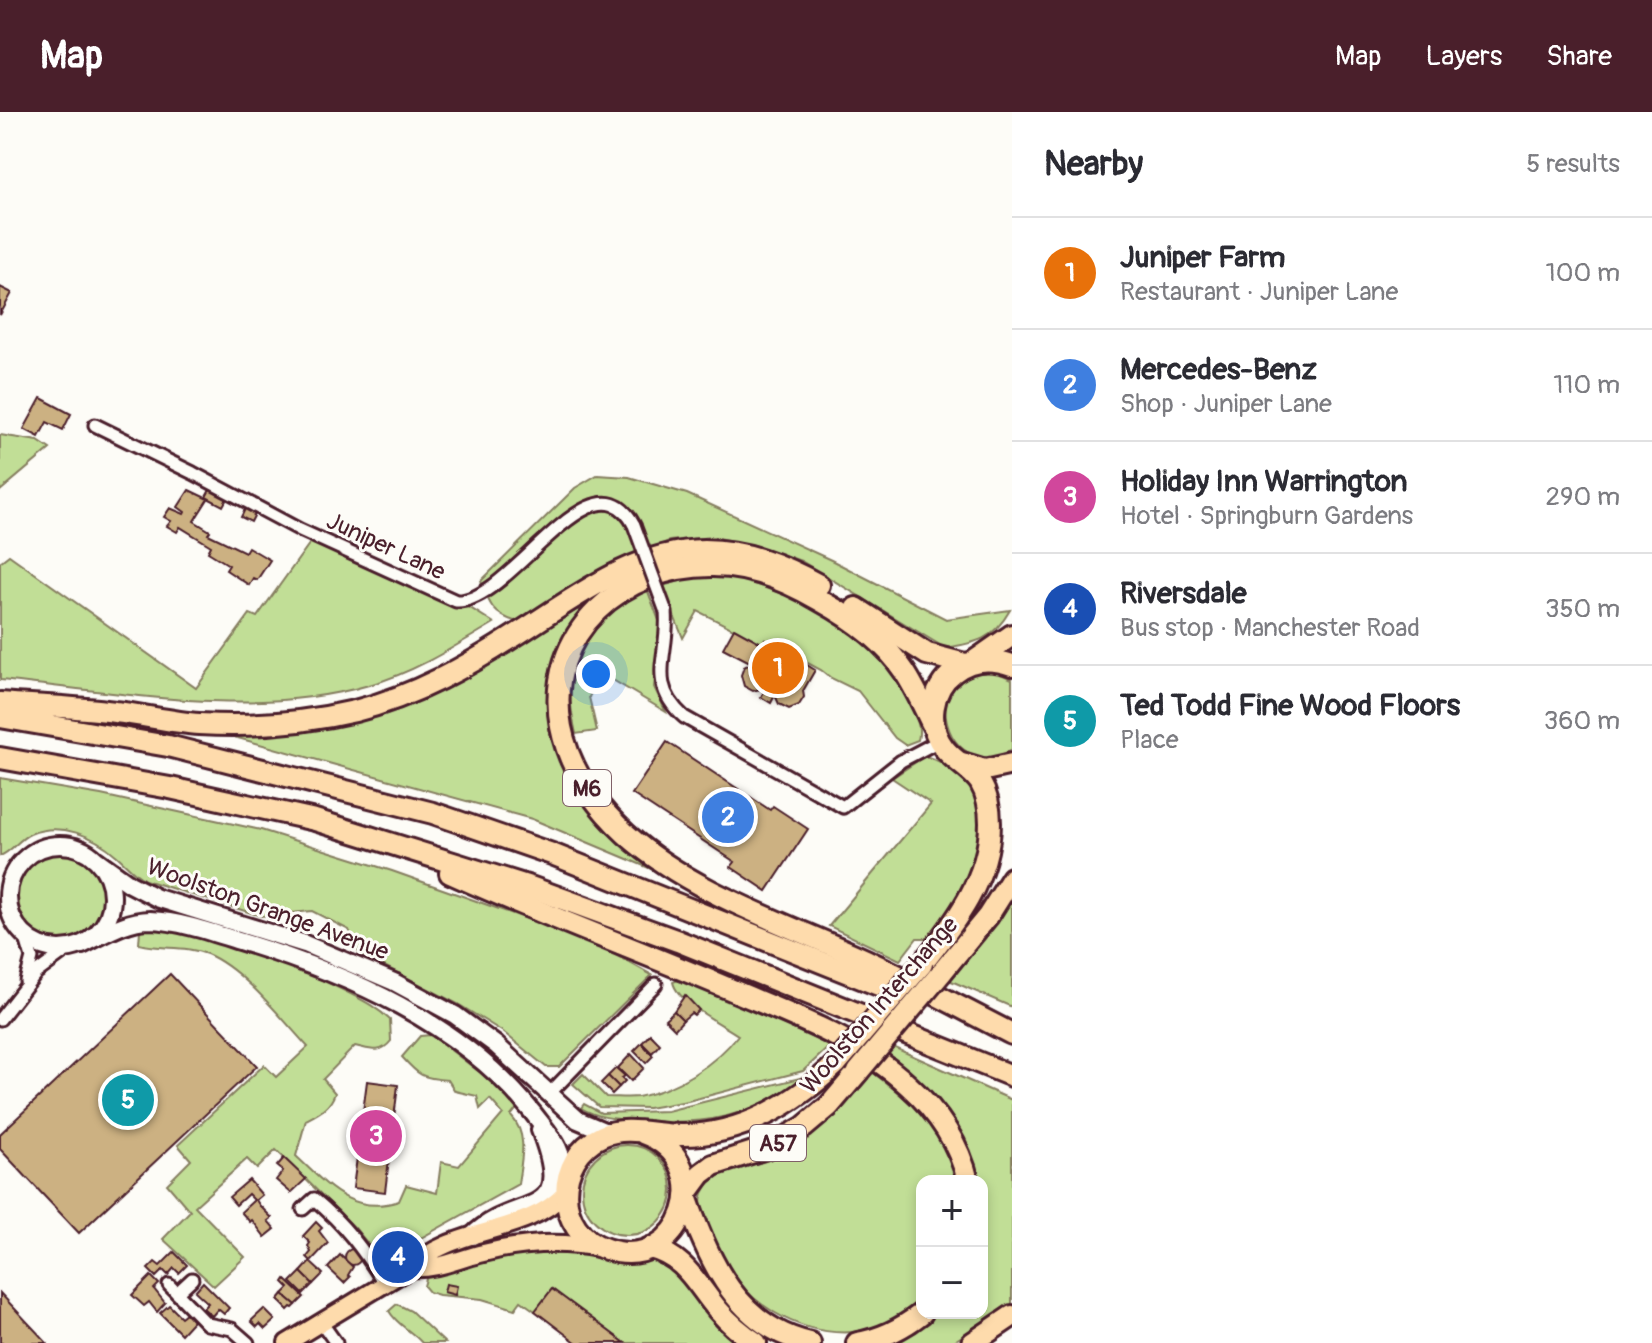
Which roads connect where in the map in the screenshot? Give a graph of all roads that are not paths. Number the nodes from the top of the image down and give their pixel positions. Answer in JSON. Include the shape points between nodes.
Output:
{"nodes":[{"id":1,"x":95,"y":425,"type":"dead end"},
{"id":2,"x":1012,"y":635,"type":"edge"},
{"id":3,"x":970,"y":663,"type":"junction"},
{"id":4,"x":1012,"y":665,"type":"edge"},
{"id":5,"x":0,"y":703,"type":"edge"},
{"id":6,"x":0,"y":717,"type":"edge"},
{"id":7,"x":937,"y":735,"type":"junction"},
{"id":8,"x":0,"y":758,"type":"edge"},
{"id":9,"x":961,"y":763,"type":"junction"},
{"id":10,"x":1012,"y":764,"type":"edge"},
{"id":11,"x":370,"y":837,"type":"junction"},
{"id":12,"x":29,"y":856,"type":"junction"},
{"id":13,"x":98,"y":861,"type":"junction"},
{"id":14,"x":0,"y":875,"type":"edge"},
{"id":15,"x":1012,"y":878,"type":"edge"},
{"id":16,"x":0,"y":911,"type":"edge"},
{"id":17,"x":22,"y":932,"type":"junction"},
{"id":18,"x":76,"y":947,"type":"junction"},
{"id":19,"x":656,"y":984,"type":"dead end"},
{"id":20,"x":24,"y":985,"type":"junction"},
{"id":21,"x":0,"y":1019,"type":"edge"},
{"id":22,"x":1012,"y":1036,"type":"edge"},
{"id":23,"x":1012,"y":1076,"type":"edge"},
{"id":24,"x":549,"y":1094,"type":"junction"},
{"id":25,"x":535,"y":1115,"type":"junction"},
{"id":26,"x":619,"y":1131,"type":"junction"},
{"id":27,"x":643,"y":1133,"type":"junction"},
{"id":28,"x":966,"y":1175,"type":"edge"},
{"id":29,"x":566,"y":1188,"type":"junction"},
{"id":30,"x":687,"y":1196,"type":"junction"},
{"id":31,"x":303,"y":1209,"type":"dead end"},
{"id":32,"x":472,"y":1236,"type":"junction"},
{"id":33,"x":650,"y":1248,"type":"junction"},
{"id":34,"x":606,"y":1249,"type":"junction"},
{"id":35,"x":411,"y":1268,"type":"junction"},
{"id":36,"x":192,"y":1279,"type":"dead end"},
{"id":37,"x":384,"y":1283,"type":"junction"},
{"id":38,"x":1012,"y":1316,"type":"edge"},
{"id":39,"x":916,"y":1318,"type":"edge"},
{"id":40,"x":321,"y":1322,"type":"junction"},
{"id":41,"x":248,"y":1343,"type":"edge"},
{"id":42,"x":287,"y":1343,"type":"edge"},
{"id":43,"x":336,"y":1343,"type":"edge"},
{"id":44,"x":756,"y":1343,"type":"edge"},
{"id":45,"x":810,"y":1343,"type":"edge"},
{"id":46,"x":857,"y":1343,"type":"edge"},
{"id":47,"x":972,"y":1343,"type":"edge"}],
"edges":[{"from":1,"to":7,"type":"street","name":"Juniper Lane","bridge":true,"via":[[300,530],[456,601],[496,585],[586,507],[613,503],[634,525],[666,612],[661,681],[665,696],[684,717],[843,807]]},
{"from":2,"to":3,"type":"highway"},
{"from":3,"to":4,"type":"highway","via":[[989,659]]},
{"from":3,"to":5,"type":"highway","via":[[927,654],[782,565],[704,550],[628,568],[443,678],[357,711],[260,725],[197,724]]},
{"from":3,"to":7,"type":"highway","via":[[941,686],[932,714]]},
{"from":6,"to":22,"type":"highway","number":"M6","via":[[168,746],[433,813],[580,865]]},
{"from":7,"to":9,"type":"highway","name":"Woolston Interchange","number":"A57"},
{"from":7,"to":22,"type":"highway","name":"Woolston Interchange","number":"M6","via":[[903,668],[870,634],[814,597],[748,571],[690,567],[636,582],[591,616],[562,673],[561,726],[578,775],[645,850],[712,890],[873,963]]},
{"from":8,"to":11,"type":"highway","via":[[170,788]]},
{"from":9,"to":10,"type":"highway","via":[[985,770]]},
{"from":9,"to":27,"type":"highway","name":"Woolston Interchange","number":"A57","bridge":true,"via":[[986,795],[988,849],[980,875],[951,928],[837,1063],[800,1095],[744,1124],[696,1135]]},
{"from":11,"to":23,"type":"highway","via":[[678,941]]},
{"from":11,"to":28,"type":"highway","via":[[837,1036],[881,1063],[925,1101],[954,1142]]},
{"from":12,"to":13,"type":"main road","via":[[64,845]]},
{"from":12,"to":14,"type":"main road"},
{"from":12,"to":17,"type":"main road","via":[[14,875],[8,899]]},
{"from":13,"to":18,"type":"main road","via":[[112,890],[112,907],[101,929]]},
{"from":13,"to":24,"type":"main road","name":"Woolston Grange Avenue","via":[[157,898],[305,944],[394,982],[469,1026]]},
{"from":15,"to":30,"type":"highway","name":"Woolston Interchange","number":"A57","bridge":true,"via":[[988,916],[829,1106],[769,1147],[713,1165]]},
{"from":16,"to":17,"type":"main road"},
{"from":17,"to":18,"type":"main road","via":[[46,947]]},
{"from":17,"to":20,"type":"street","via":[[32,958]]},
{"from":18,"to":20,"type":"street"},
{"from":18,"to":25,"type":"main road","name":"Woolston Grange Avenue","via":[[149,920],[287,957],[386,997],[446,1033],[492,1068]]},
{"from":19,"to":24,"type":"street"},
{"from":20,"to":21,"type":"street"},
{"from":24,"to":26,"type":"main road","name":"Woolston Grange Avenue","via":[[586,1124]]},
{"from":25,"to":29,"type":"main road","name":"Woolston Grange Avenue","via":[[559,1147]]},
{"from":25,"to":32,"type":"main road","via":[[553,1165],[549,1188],[539,1201],[485,1224]]},
{"from":26,"to":27,"type":"highway","name":"Woolston Interchange","number":"A57"},
{"from":26,"to":29,"type":"highway","via":[[585,1147],[574,1160]]},
{"from":27,"to":30,"type":"highway","via":[[666,1145],[678,1159]]},
{"from":29,"to":32,"type":"main road","via":[[547,1210]]},
{"from":29,"to":34,"type":"highway","via":[[577,1227]]},
{"from":30,"to":33,"type":"highway","name":"Woolston Interchange","number":"A57","via":[[676,1228]]},
{"from":30,"to":45,"type":"highway","via":[[700,1239],[737,1299],[766,1325]]},
{"from":31,"to":37,"type":"street","via":[[314,1199],[341,1222]]},
{"from":32,"to":35,"type":"main road","via":[[422,1257]]},
{"from":33,"to":34,"type":"highway","via":[[632,1253]]},
{"from":33,"to":44,"type":"highway","via":[[683,1263],[726,1318]]},
{"from":34,"to":35,"type":"main road","via":[[523,1246],[428,1269]]},
{"from":35,"to":37,"type":"main road"},
{"from":36,"to":41,"type":"street","via":[[173,1289],[207,1324],[232,1329]]},
{"from":37,"to":40,"type":"main road"},
{"from":38,"to":47,"type":"highway"},
{"from":39,"to":46,"type":"highway","via":[[886,1335]]},
{"from":40,"to":42,"type":"main road"},
{"from":40,"to":43,"type":"street"}]}
